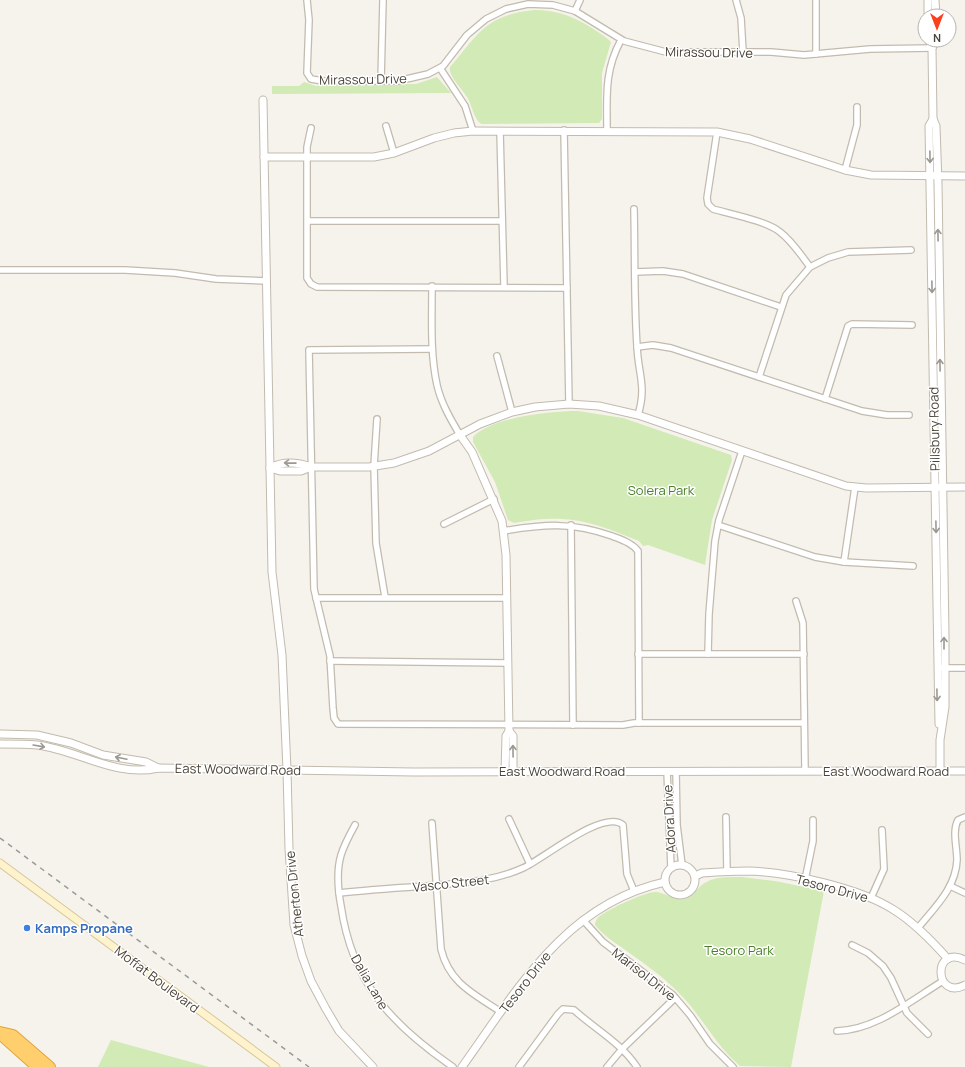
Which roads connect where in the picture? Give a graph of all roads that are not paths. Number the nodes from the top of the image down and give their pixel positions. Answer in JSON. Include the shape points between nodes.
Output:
{"nodes":[{"id":1,"x":307,"y":0,"type":"edge"},
{"id":2,"x":383,"y":0,"type":"edge"},
{"id":3,"x":580,"y":0,"type":"edge"},
{"id":4,"x":736,"y":0,"type":"edge"},
{"id":5,"x":816,"y":0,"type":"edge"},
{"id":6,"x":575,"y":11,"type":"junction"},
{"id":7,"x":621,"y":40,"type":"junction"},
{"id":8,"x":932,"y":48,"type":"joint"},
{"id":9,"x":743,"y":52,"type":"junction"},
{"id":10,"x":816,"y":54,"type":"junction"},
{"id":11,"x":440,"y":68,"type":"junction"},
{"id":12,"x":382,"y":81,"type":"junction"},
{"id":13,"x":263,"y":100,"type":"dead end"},
{"id":14,"x":857,"y":107,"type":"dead end"},
{"id":15,"x":386,"y":126,"type":"dead end"},
{"id":16,"x":311,"y":128,"type":"dead end"},
{"id":17,"x":564,"y":130,"type":"junction"},
{"id":18,"x":473,"y":131,"type":"junction"},
{"id":19,"x":500,"y":131,"type":"junction"},
{"id":20,"x":607,"y":131,"type":"junction"},
{"id":21,"x":717,"y":132,"type":"junction"},
{"id":22,"x":394,"y":153,"type":"junction"},
{"id":23,"x":307,"y":157,"type":"junction"},
{"id":24,"x":264,"y":158,"type":"junction"},
{"id":25,"x":845,"y":170,"type":"junction"},
{"id":26,"x":934,"y":176,"type":"junction"},
{"id":27,"x":965,"y":176,"type":"edge"},
{"id":28,"x":634,"y":209,"type":"dead end"},
{"id":29,"x":308,"y":221,"type":"junction"},
{"id":30,"x":502,"y":221,"type":"junction"},
{"id":31,"x":911,"y":250,"type":"dead end"},
{"id":32,"x":810,"y":267,"type":"junction"},
{"id":33,"x":0,"y":270,"type":"edge"},
{"id":34,"x":635,"y":272,"type":"junction"},
{"id":35,"x":267,"y":281,"type":"junction"},
{"id":36,"x":432,"y":286,"type":"junction"},
{"id":37,"x":504,"y":286,"type":"junction"},
{"id":38,"x":567,"y":288,"type":"junction"},
{"id":39,"x":781,"y":307,"type":"junction"},
{"id":40,"x":912,"y":325,"type":"dead end"},
{"id":41,"x":637,"y":347,"type":"junction"},
{"id":42,"x":432,"y":349,"type":"junction"},
{"id":43,"x":497,"y":356,"type":"dead end"},
{"id":44,"x":759,"y":377,"type":"junction"},
{"id":45,"x":825,"y":399,"type":"junction"},
{"id":46,"x":569,"y":404,"type":"junction"},
{"id":47,"x":512,"y":412,"type":"junction"},
{"id":48,"x":638,"y":415,"type":"junction"},
{"id":49,"x":909,"y":415,"type":"dead end"},
{"id":50,"x":377,"y":419,"type":"dead end"},
{"id":51,"x":460,"y":435,"type":"junction"},
{"id":52,"x":742,"y":451,"type":"junction"},
{"id":53,"x":374,"y":466,"type":"junction"},
{"id":54,"x":311,"y":467,"type":"junction"},
{"id":55,"x":270,"y":468,"type":"junction"},
{"id":56,"x":856,"y":487,"type":"junction"},
{"id":57,"x":965,"y":487,"type":"edge"},
{"id":58,"x":939,"y":488,"type":"junction"},
{"id":59,"x":494,"y":499,"type":"junction"},
{"id":60,"x":444,"y":524,"type":"dead end"},
{"id":61,"x":571,"y":525,"type":"junction"},
{"id":62,"x":718,"y":525,"type":"junction"},
{"id":63,"x":503,"y":531,"type":"junction"},
{"id":64,"x":844,"y":562,"type":"junction"},
{"id":65,"x":913,"y":566,"type":"dead end"},
{"id":66,"x":316,"y":598,"type":"junction"},
{"id":67,"x":385,"y":598,"type":"junction"},
{"id":68,"x":507,"y":598,"type":"junction"},
{"id":69,"x":796,"y":602,"type":"dead end"},
{"id":70,"x":638,"y":654,"type":"junction"},
{"id":71,"x":708,"y":654,"type":"junction"},
{"id":72,"x":804,"y":654,"type":"junction"},
{"id":73,"x":330,"y":661,"type":"junction"},
{"id":74,"x":508,"y":663,"type":"junction"},
{"id":75,"x":941,"y":668,"type":"junction"},
{"id":76,"x":965,"y":668,"type":"edge"},
{"id":77,"x":640,"y":723,"type":"junction"},
{"id":78,"x":804,"y":723,"type":"junction"},
{"id":79,"x":573,"y":725,"type":"junction"},
{"id":80,"x":509,"y":728,"type":"junction"},
{"id":81,"x":0,"y":734,"type":"edge"},
{"id":82,"x":0,"y":744,"type":"edge"},
{"id":83,"x":158,"y":768,"type":"junction"},
{"id":84,"x":287,"y":770,"type":"junction"},
{"id":85,"x":805,"y":770,"type":"junction"},
{"id":86,"x":667,"y":771,"type":"junction"},
{"id":87,"x":676,"y":771,"type":"junction"},
{"id":88,"x":940,"y":771,"type":"junction"},
{"id":89,"x":965,"y":771,"type":"edge"},
{"id":90,"x":506,"y":772,"type":"junction"},
{"id":91,"x":513,"y":772,"type":"junction"},
{"id":92,"x":726,"y":817,"type":"dead end"},
{"id":93,"x":965,"y":817,"type":"edge"},
{"id":94,"x":509,"y":819,"type":"dead end"},
{"id":95,"x":813,"y":820,"type":"dead end"},
{"id":96,"x":432,"y":823,"type":"dead end"},
{"id":97,"x":355,"y":825,"type":"dead end"},
{"id":98,"x":882,"y":830,"type":"dead end"},
{"id":99,"x":0,"y":863,"type":"edge"},
{"id":100,"x":530,"y":864,"type":"junction"},
{"id":101,"x":682,"y":865,"type":"junction"},
{"id":102,"x":671,"y":868,"type":"junction"},
{"id":103,"x":727,"y":871,"type":"junction"},
{"id":104,"x":695,"y":876,"type":"junction"},
{"id":105,"x":805,"y":880,"type":"junction"},
{"id":106,"x":665,"y":882,"type":"junction"},
{"id":107,"x":436,"y":885,"type":"junction"},
{"id":108,"x":950,"y":886,"type":"junction"},
{"id":109,"x":634,"y":891,"type":"junction"},
{"id":110,"x":339,"y":893,"type":"junction"},
{"id":111,"x":965,"y":893,"type":"edge"},
{"id":112,"x":871,"y":898,"type":"junction"},
{"id":113,"x":583,"y":920,"type":"junction"},
{"id":114,"x":918,"y":928,"type":"junction"},
{"id":115,"x":852,"y":945,"type":"dead end"},
{"id":116,"x":948,"y":959,"type":"junction"},
{"id":117,"x":965,"y":960,"type":"edge"},
{"id":118,"x":942,"y":981,"type":"junction"},
{"id":119,"x":965,"y":986,"type":"edge"},
{"id":120,"x":675,"y":998,"type":"junction"},
{"id":121,"x":902,"y":1006,"type":"junction"},
{"id":122,"x":501,"y":1012,"type":"junction"},
{"id":123,"x":837,"y":1031,"type":"dead end"},
{"id":124,"x":0,"y":1033,"type":"edge"},
{"id":125,"x":928,"y":1034,"type":"dead end"},
{"id":126,"x":622,"y":1049,"type":"junction"},
{"id":127,"x":37,"y":1067,"type":"edge"},
{"id":128,"x":50,"y":1067,"type":"edge"},
{"id":129,"x":276,"y":1067,"type":"edge"},
{"id":130,"x":373,"y":1067,"type":"edge"},
{"id":131,"x":453,"y":1067,"type":"edge"},
{"id":132,"x":462,"y":1067,"type":"edge"},
{"id":133,"x":519,"y":1067,"type":"edge"},
{"id":134,"x":607,"y":1067,"type":"edge"},
{"id":135,"x":636,"y":1067,"type":"edge"},
{"id":136,"x":733,"y":1067,"type":"edge"}],
"edges":[{"from":1,"to":12,"type":"street","name":"Mirassou Drive","via":[[309,76],[322,82]]},
{"from":2,"to":12,"type":"street"},
{"from":3,"to":6,"type":"street"},
{"from":4,"to":9,"type":"street","via":[[741,18]]},
{"from":5,"to":10,"type":"street"},
{"from":6,"to":7,"type":"street","name":"Mirassou Drive"},
{"from":6,"to":11,"type":"street","name":"Mirassou Drive","via":[[540,4],[517,6],[496,13],[467,35],[450,59]]},
{"from":7,"to":9,"type":"street","name":"Mirassou Drive","via":[[666,52]]},
{"from":7,"to":20,"type":"street","via":[[608,73]]},
{"from":8,"to":10,"type":"street","name":"Mirassou Drive","via":[[870,49]]},
{"from":8,"to":26,"type":"street","name":"Pillsbury Road","via":[[933,120],[936,126]]},
{"from":9,"to":10,"type":"street","name":"Mirassou Drive"},
{"from":11,"to":12,"type":"street","name":"Mirassou Drive","via":[[415,78]]},
{"from":11,"to":18,"type":"street","via":[[465,106]]},
{"from":13,"to":24,"type":"street","name":"Atherton Drive"},
{"from":14,"to":25,"type":"street","via":[[857,125]]},
{"from":15,"to":22,"type":"street"},
{"from":16,"to":23,"type":"street"},
{"from":17,"to":19,"type":"street"},
{"from":17,"to":20,"type":"street"},
{"from":17,"to":38,"type":"street"},
{"from":18,"to":19,"type":"street"},
{"from":18,"to":22,"type":"street","via":[[434,138]]},
{"from":19,"to":30,"type":"street"},
{"from":20,"to":21,"type":"street"},
{"from":21,"to":25,"type":"street","via":[[750,139]]},
{"from":21,"to":32,"type":"street","via":[[706,198],[708,204],[713,209],[779,231],[794,245]]},
{"from":22,"to":23,"type":"street","via":[[374,157]]},
{"from":23,"to":24,"type":"street"},
{"from":23,"to":29,"type":"street"},
{"from":24,"to":35,"type":"street","name":"Atherton Drive"},
{"from":25,"to":26,"type":"street","via":[[871,176]]},
{"from":26,"to":27,"type":"street"},
{"from":26,"to":58,"type":"street","name":"Pillsbury Road"},
{"from":28,"to":34,"type":"street"},
{"from":29,"to":30,"type":"street"},
{"from":29,"to":36,"type":"street","via":[[307,278],[310,284],[317,287]]},
{"from":30,"to":37,"type":"street"},
{"from":31,"to":32,"type":"street","via":[[848,252]]},
{"from":32,"to":39,"type":"street","via":[[792,287]]},
{"from":33,"to":35,"type":"street","via":[[125,270]]},
{"from":34,"to":39,"type":"street","via":[[663,271],[683,274]]},
{"from":34,"to":41,"type":"street"},
{"from":35,"to":55,"type":"street","name":"Atherton Drive"},
{"from":36,"to":37,"type":"street"},
{"from":36,"to":42,"type":"street"},
{"from":37,"to":38,"type":"street"},
{"from":38,"to":46,"type":"street"},
{"from":39,"to":44,"type":"street"},
{"from":40,"to":45,"type":"street","via":[[848,326]]},
{"from":41,"to":44,"type":"street","via":[[653,345],[670,348]]},
{"from":41,"to":48,"type":"street","via":[[643,384]]},
{"from":42,"to":51,"type":"street","via":[[437,386]]},
{"from":42,"to":54,"type":"street","via":[[309,350]]},
{"from":43,"to":47,"type":"street"},
{"from":44,"to":45,"type":"street"},
{"from":45,"to":49,"type":"street","via":[[862,411]]},
{"from":46,"to":47,"type":"street"},
{"from":46,"to":48,"type":"street","via":[[600,406]]},
{"from":47,"to":51,"type":"street"},
{"from":48,"to":52,"type":"street"},
{"from":50,"to":53,"type":"street"},
{"from":51,"to":53,"type":"street","via":[[429,451],[394,463]]},
{"from":51,"to":59,"type":"street","via":[[472,452]]},
{"from":52,"to":56,"type":"street","via":[[826,480]]},
{"from":52,"to":62,"type":"street"},
{"from":53,"to":54,"type":"street"},
{"from":53,"to":67,"type":"street","via":[[376,543]]},
{"from":54,"to":55,"type":"street","via":[[301,463],[280,463]]},
{"from":54,"to":66,"type":"street"},
{"from":55,"to":84,"type":"street","name":"Atherton Drive","via":[[272,572],[282,655]]},
{"from":56,"to":58,"type":"street"},
{"from":56,"to":64,"type":"street"},
{"from":57,"to":58,"type":"street"},
{"from":58,"to":75,"type":"street","name":"Pillsbury Road"},
{"from":59,"to":60,"type":"street"},
{"from":59,"to":63,"type":"street"},
{"from":61,"to":63,"type":"street","via":[[537,525]]},
{"from":61,"to":70,"type":"street","via":[[619,539],[634,545],[638,551]]},
{"from":61,"to":79,"type":"street"},
{"from":62,"to":64,"type":"street","via":[[815,556]]},
{"from":62,"to":71,"type":"street","via":[[709,614]]},
{"from":63,"to":68,"type":"street"},
{"from":64,"to":65,"type":"street"},
{"from":66,"to":67,"type":"street"},
{"from":66,"to":73,"type":"street"},
{"from":67,"to":68,"type":"street"},
{"from":68,"to":74,"type":"street"},
{"from":69,"to":72,"type":"street","via":[[803,623]]},
{"from":70,"to":71,"type":"street"},
{"from":70,"to":77,"type":"street"},
{"from":71,"to":72,"type":"street"},
{"from":72,"to":78,"type":"street"},
{"from":73,"to":74,"type":"street"},
{"from":73,"to":80,"type":"street","via":[[332,708],[338,724]]},
{"from":74,"to":80,"type":"street"},
{"from":75,"to":76,"type":"street"},
{"from":75,"to":88,"type":"street","name":"Pillsbury Road","via":[[944,707]]},
{"from":77,"to":78,"type":"street"},
{"from":77,"to":79,"type":"street"},
{"from":78,"to":85,"type":"street"},
{"from":79,"to":80,"type":"street"},
{"from":80,"to":90,"type":"street","via":[[506,736]]},
{"from":91,"to":80,"type":"street","one_way":true,"via":[[513,736]]},
{"from":83,"to":81,"type":"street","name":"East Woodward Road","one_way":true,"via":[[146,762],[103,755],[71,743],[37,735]]},
{"from":82,"to":83,"type":"street","name":"East Woodward Road","one_way":true,"via":[[37,745],[123,769],[144,771]]},
{"from":83,"to":84,"type":"street","name":"East Woodward Road"},
{"from":84,"to":90,"type":"street","name":"East Woodward Road"},
{"from":84,"to":130,"type":"street","name":"Atherton Drive","via":[[293,918],[302,956],[311,981],[336,1025],[358,1053]]},
{"from":85,"to":87,"type":"street","name":"East Woodward Road"},
{"from":85,"to":88,"type":"street","name":"East Woodward Road"},
{"from":86,"to":87,"type":"street","name":"East Woodward Road"},
{"from":86,"to":91,"type":"street","name":"East Woodward Road"},
{"from":86,"to":102,"type":"street","name":"Adora Drive"},
{"from":87,"to":101,"type":"street","name":"Adora Drive","via":[[677,825]]},
{"from":88,"to":89,"type":"street","name":"East Woodward Road"},
{"from":90,"to":91,"type":"street","name":"East Woodward Road"},
{"from":92,"to":103,"type":"street"},
{"from":93,"to":108,"type":"street","via":[[958,820],[955,827],[957,861]]},
{"from":94,"to":100,"type":"street"},
{"from":95,"to":105,"type":"street","via":[[813,842]]},
{"from":96,"to":107,"type":"street"},
{"from":97,"to":110,"type":"street","name":"Dalia Lane","via":[[341,855]]},
{"from":98,"to":112,"type":"street","via":[[884,869]]},
{"from":99,"to":129,"type":"main road","name":"Moffat Boulevard"},
{"from":100,"to":107,"type":"street","name":"Vasco Street","via":[[496,879]]},
{"from":100,"to":109,"type":"street","name":"Vasco Street","via":[[564,842],[601,823],[620,823],[623,825],[627,874]]},
{"from":101,"to":102,"type":"street"},
{"from":101,"to":104,"type":"street","via":[[690,868]]},
{"from":102,"to":106,"type":"street","via":[[666,874]]},
{"from":103,"to":104,"type":"street","name":"Tesoro Drive"},
{"from":103,"to":105,"type":"street","name":"Tesoro Drive","via":[[750,871]]},
{"from":104,"to":106,"type":"street","via":[[696,881],[692,890],[684,895],[674,894]]},
{"from":105,"to":112,"type":"street","name":"Tesoro Drive","via":[[846,889]]},
{"from":106,"to":109,"type":"street","name":"Tesoro Drive"},
{"from":107,"to":110,"type":"street","name":"Vasco Street"},
{"from":107,"to":122,"type":"street","via":[[441,949],[449,970],[456,981]]},
{"from":108,"to":111,"type":"street"},
{"from":108,"to":114,"type":"street","via":[[942,900]]},
{"from":109,"to":113,"type":"street","name":"Tesoro Drive","via":[[614,900]]},
{"from":110,"to":131,"type":"street","name":"Dalia Lane","via":[[349,945],[357,966],[375,996],[387,1013],[408,1034]]},
{"from":112,"to":114,"type":"street","name":"Tesoro Drive","via":[[894,910]]},
{"from":113,"to":120,"type":"street","name":"Marisol Drive","via":[[603,942]]},
{"from":113,"to":122,"type":"street","name":"Tesoro Drive","via":[[542,958]]},
{"from":114,"to":116,"type":"street","name":"Tesoro Drive"},
{"from":115,"to":121,"type":"street","via":[[868,953],[883,966],[891,978]]},
{"from":116,"to":117,"type":"street","via":[[960,957]]},
{"from":116,"to":118,"type":"street","via":[[941,969]]},
{"from":118,"to":119,"type":"street","via":[[952,988]]},
{"from":118,"to":121,"type":"street"},
{"from":120,"to":126,"type":"street"},
{"from":120,"to":136,"type":"street","name":"Marisol Drive","via":[[710,1044]]},
{"from":121,"to":123,"type":"street","via":[[864,1028]]},
{"from":121,"to":125,"type":"street"},
{"from":122,"to":132,"type":"street","name":"Tesoro Drive"},
{"from":124,"to":127,"type":"highway"},
{"from":124,"to":128,"type":"highway","via":[[13,1035]]},
{"from":126,"to":133,"type":"street","via":[[574,1010],[563,1009]]},
{"from":126,"to":134,"type":"street"},
{"from":126,"to":135,"type":"street"}]}
